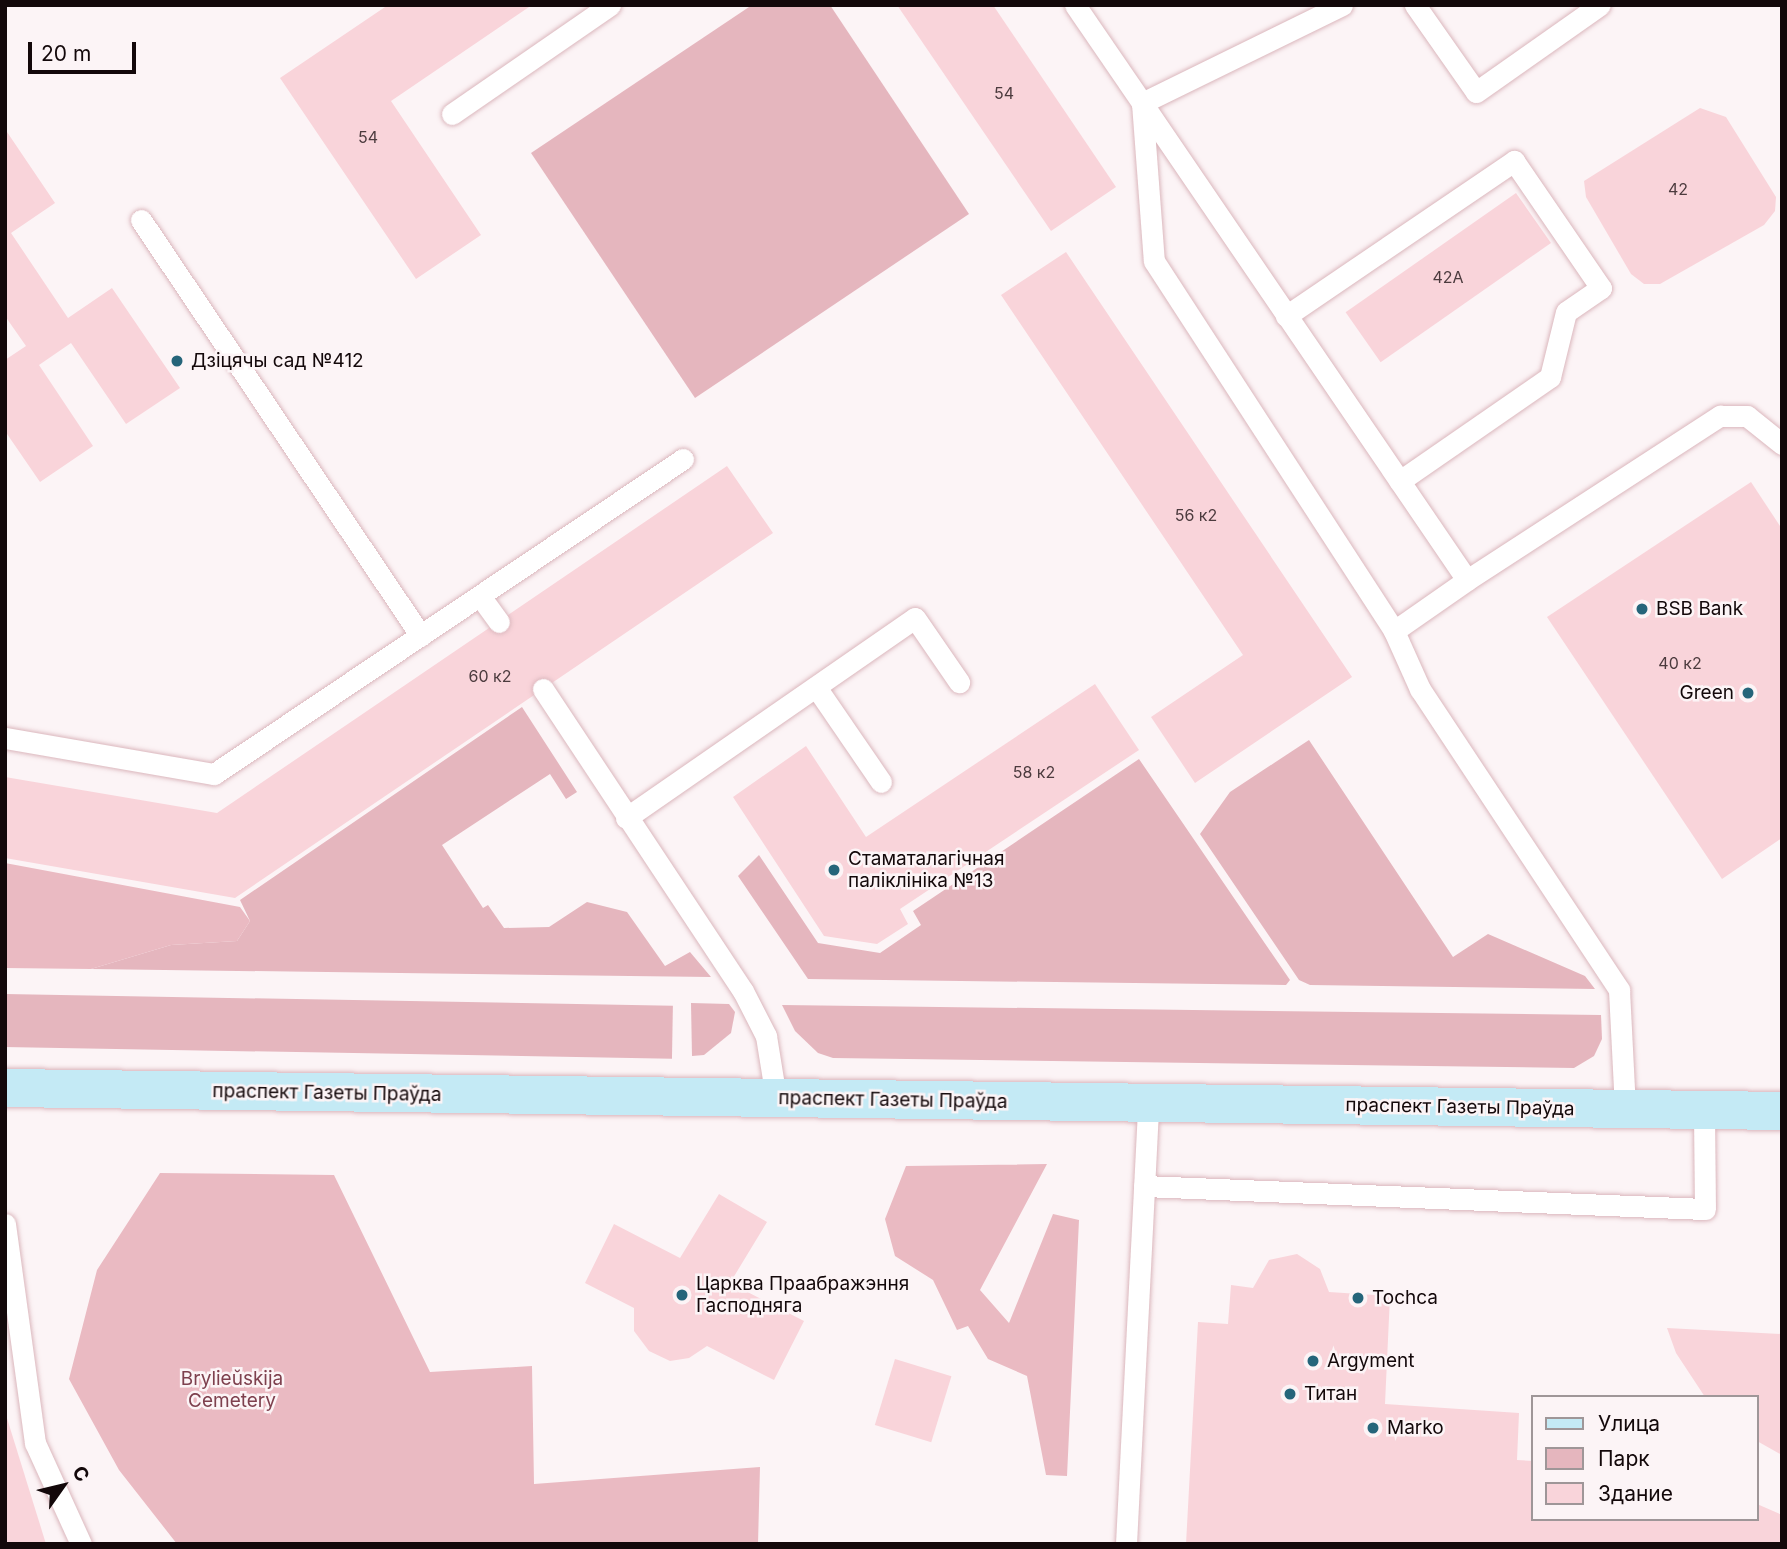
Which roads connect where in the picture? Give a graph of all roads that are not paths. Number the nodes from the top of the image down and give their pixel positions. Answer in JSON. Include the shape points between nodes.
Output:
{"nodes":[{"id":1,"x":610,"y":5,"type":"edge"},
{"id":2,"x":1075,"y":5,"type":"edge"},
{"id":3,"x":1342,"y":5,"type":"edge"},
{"id":4,"x":1415,"y":5,"type":"edge"},
{"id":5,"x":1600,"y":5,"type":"edge"},
{"id":6,"x":1142,"y":103,"type":"junction"},
{"id":7,"x":452,"y":114,"type":"dead end"},
{"id":8,"x":141,"y":220,"type":"dead end"},
{"id":9,"x":1286,"y":316,"type":"junction"},
{"id":10,"x":1782,"y":444,"type":"edge"},
{"id":11,"x":683,"y":460,"type":"dead end"},
{"id":12,"x":1399,"y":481,"type":"junction"},
{"id":13,"x":1468,"y":580,"type":"junction"},
{"id":14,"x":480,"y":596,"type":"junction"},
{"id":15,"x":499,"y":622,"type":"dead end"},
{"id":16,"x":1394,"y":631,"type":"junction"},
{"id":17,"x":421,"y":636,"type":"junction"},
{"id":18,"x":959,"y":682,"type":"dead end"},
{"id":19,"x":816,"y":687,"type":"junction"},
{"id":20,"x":542,"y":689,"type":"dead end"},
{"id":21,"x":5,"y":738,"type":"edge"},
{"id":22,"x":881,"y":782,"type":"dead end"},
{"id":23,"x":626,"y":818,"type":"junction"},
{"id":24,"x":5,"y":1088,"type":"edge"},
{"id":25,"x":776,"y":1098,"type":"junction"},
{"id":26,"x":1148,"y":1103,"type":"junction"},
{"id":27,"x":1625,"y":1110,"type":"junction"},
{"id":28,"x":1704,"y":1111,"type":"junction"},
{"id":29,"x":1782,"y":1111,"type":"edge"},
{"id":30,"x":1144,"y":1186,"type":"junction"},
{"id":31,"x":5,"y":1224,"type":"edge"},
{"id":32,"x":81,"y":1544,"type":"edge"},
{"id":33,"x":1126,"y":1544,"type":"edge"}],
"edges":[{"from":1,"to":7,"type":"lane"},
{"from":2,"to":6,"type":"lane"},
{"from":3,"to":6,"type":"lane"},
{"from":4,"to":5,"type":"lane","via":[[1476,92]]},
{"from":6,"to":9,"type":"lane"},
{"from":6,"to":16,"type":"lane","via":[[1154,261]]},
{"from":8,"to":17,"type":"lane"},
{"from":9,"to":12,"type":"lane"},
{"from":9,"to":12,"type":"lane","via":[[1514,161],[1601,288],[1566,312],[1550,377]]},
{"from":10,"to":13,"type":"lane","via":[[1746,416],[1720,416]]},
{"from":11,"to":14,"type":"lane"},
{"from":12,"to":13,"type":"lane"},
{"from":13,"to":16,"type":"lane"},
{"from":14,"to":15,"type":"lane"},
{"from":14,"to":17,"type":"lane"},
{"from":16,"to":27,"type":"lane","via":[[1420,689],[1619,990]]},
{"from":17,"to":21,"type":"lane","via":[[214,774]]},
{"from":18,"to":19,"type":"lane","via":[[915,618]]},
{"from":19,"to":22,"type":"lane"},
{"from":19,"to":23,"type":"lane"},
{"from":20,"to":23,"type":"lane"},
{"from":23,"to":25,"type":"lane","via":[[743,991],[766,1037]]},
{"from":24,"to":25,"type":"main road","name":"праспект Газеты Праўда"},
{"from":25,"to":26,"type":"main road","name":"праспект Газеты Праўда"},
{"from":26,"to":27,"type":"main road","name":"праспект Газеты Праўда"},
{"from":26,"to":30,"type":"lane"},
{"from":27,"to":28,"type":"main road","name":"праспект Газеты Праўда"},
{"from":28,"to":29,"type":"main road","name":"праспект Газеты Праўда"},
{"from":28,"to":30,"type":"lane","via":[[1705,1209]]},
{"from":30,"to":33,"type":"lane"},
{"from":31,"to":32,"type":"lane","via":[[35,1443]]}]}
